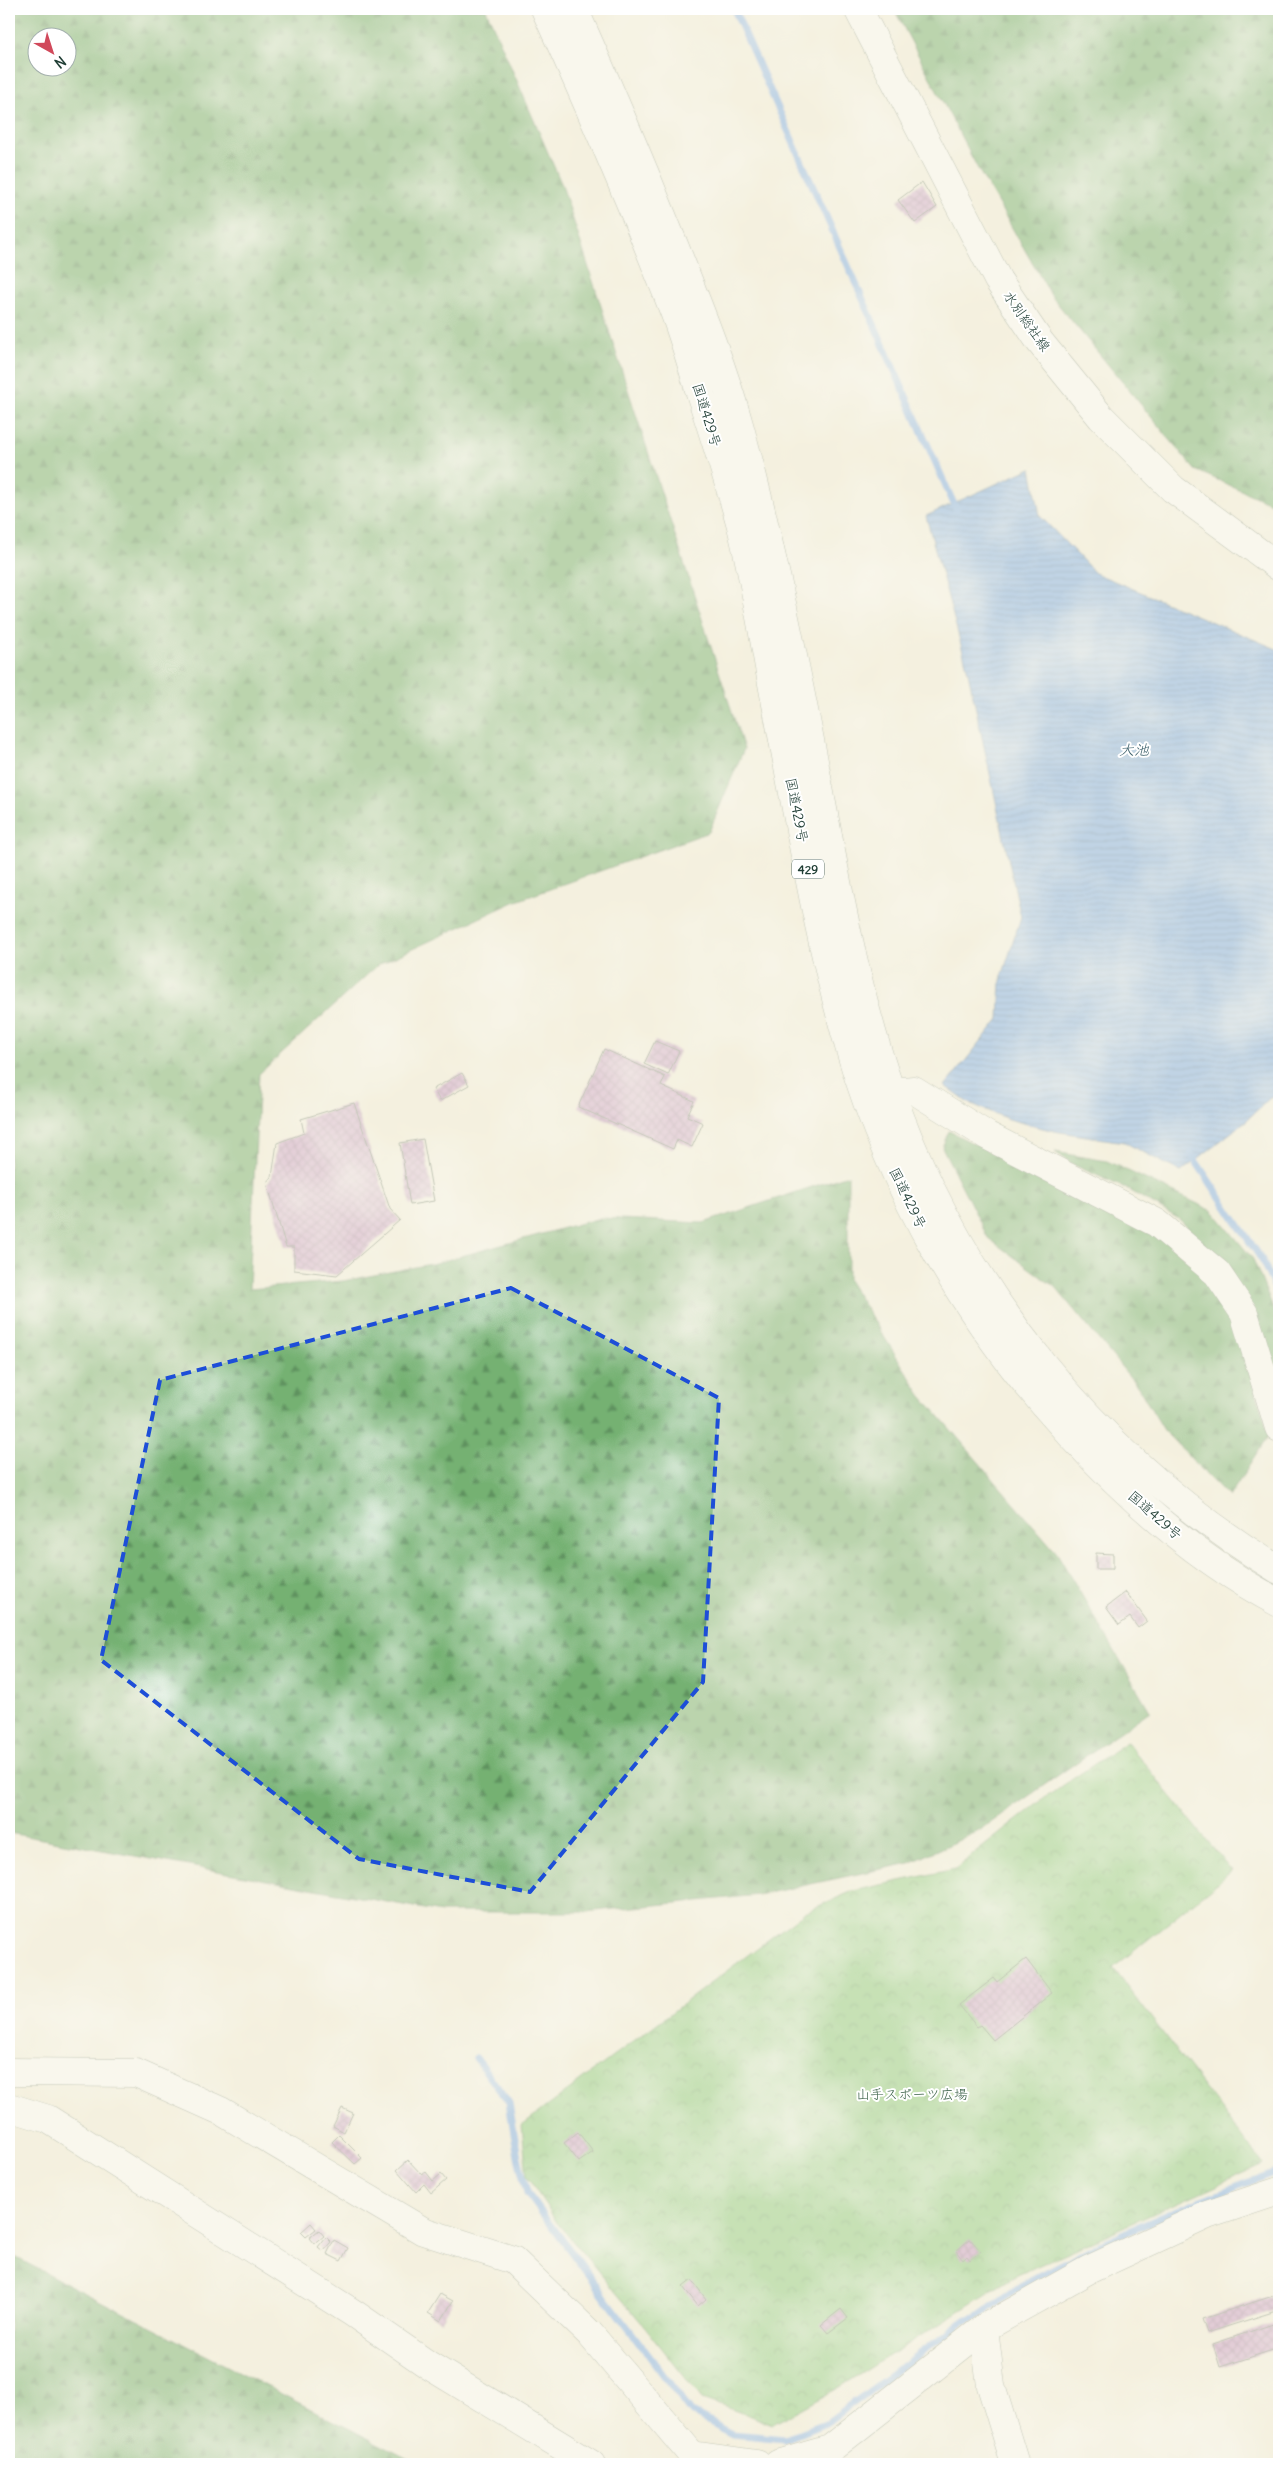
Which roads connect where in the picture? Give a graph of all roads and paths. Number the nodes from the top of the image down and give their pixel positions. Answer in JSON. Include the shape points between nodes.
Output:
{"nodes":[{"id":1,"x":545,"y":9,"type":"edge"},
{"id":2,"x":574,"y":9,"type":"edge"},
{"id":3,"x":858,"y":9,"type":"edge"},
{"id":4,"x":1279,"y":567,"type":"edge"},
{"id":5,"x":879,"y":1095,"type":"junction"},
{"id":6,"x":1279,"y":1428,"type":"edge"},
{"id":7,"x":1279,"y":1570,"type":"edge"},
{"id":8,"x":1279,"y":1603,"type":"edge"},
{"id":9,"x":9,"y":2072,"type":"edge"},
{"id":10,"x":9,"y":2107,"type":"edge"},
{"id":11,"x":1279,"y":2191,"type":"edge"},
{"id":12,"x":984,"y":2328,"type":"junction"},
{"id":13,"x":591,"y":2464,"type":"edge"},
{"id":14,"x":757,"y":2464,"type":"edge"},
{"id":15,"x":778,"y":2464,"type":"edge"},
{"id":16,"x":1015,"y":2464,"type":"edge"}],
"edges":[{"from":1,"to":5,"type":"main road","name":"国道429号","number":"429","via":[[606,145],[675,314],[742,529],[817,916],[839,1007]]},
{"from":2,"to":5,"type":"main road","name":"国道429号","number":"429","via":[[700,307],[739,426],[806,719]]},
{"from":3,"to":4,"type":"main road","name":"水別総社線","via":[[998,280],[1040,342],[1100,417],[1173,489]]},
{"from":5,"to":6,"type":"main road","via":[[914,1090],[988,1136],[1157,1223],[1217,1274],[1244,1313]]},
{"from":5,"to":7,"type":"main road","name":"国道429号","number":"429","via":[[917,1159],[957,1238],[1038,1360],[1099,1428],[1151,1478],[1231,1541]]},
{"from":5,"to":8,"type":"main road","name":"国道429号","number":"429","via":[[894,1168],[934,1250],[987,1334],[1017,1373],[1088,1454],[1170,1529],[1236,1578]]},
{"from":9,"to":14,"type":"main road","via":[[136,2073],[221,2111],[423,2231],[514,2260],[590,2334],[692,2455]]},
{"from":10,"to":13,"type":"main road","via":[[48,2119],[353,2313],[430,2366]]},
{"from":11,"to":12,"type":"main road","via":[[1207,2215],[1088,2270]]},
{"from":12,"to":15,"type":"main road","via":[[830,2449]]},
{"from":12,"to":16,"type":"main road","via":[[991,2386]]}]}
